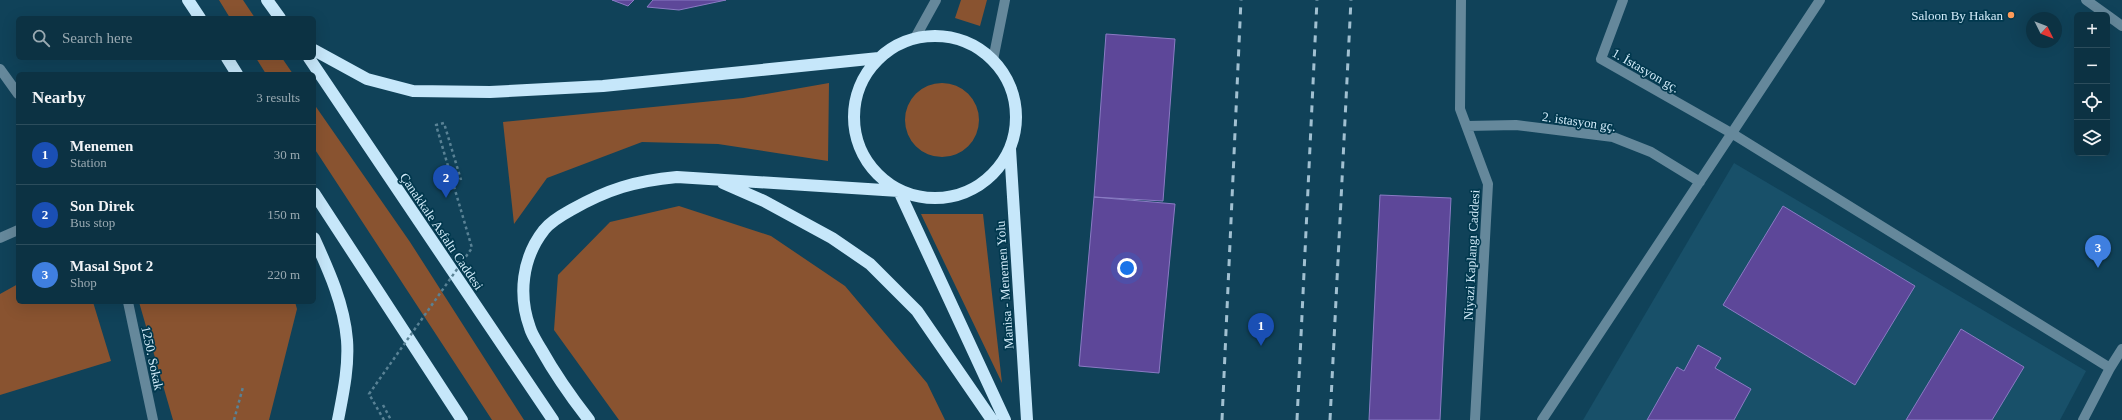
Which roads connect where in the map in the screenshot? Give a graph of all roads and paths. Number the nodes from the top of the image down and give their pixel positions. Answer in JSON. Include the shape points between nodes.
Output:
{"nodes":[{"id":1,"x":188,"y":0,"type":"edge"},
{"id":2,"x":266,"y":0,"type":"edge"},
{"id":3,"x":936,"y":0,"type":"edge"},
{"id":4,"x":1005,"y":0,"type":"edge"},
{"id":5,"x":1461,"y":0,"type":"edge"},
{"id":6,"x":1623,"y":0,"type":"edge"},
{"id":7,"x":1820,"y":0,"type":"edge"},
{"id":8,"x":2086,"y":0,"type":"edge"},
{"id":9,"x":2103,"y":12,"type":"edge"},
{"id":10,"x":199,"y":16,"type":"edge"},
{"id":11,"x":278,"y":16,"type":"edge"},
{"id":12,"x":2110,"y":17,"type":"edge"},
{"id":13,"x":2122,"y":26,"type":"edge"},
{"id":14,"x":915,"y":38,"type":"junction"},
{"id":15,"x":316,"y":51,"type":"edge"},
{"id":16,"x":879,"y":58,"type":"junction"},
{"id":17,"x":227,"y":60,"type":"edge"},
{"id":18,"x":309,"y":60,"type":"edge"},
{"id":19,"x":993,"y":60,"type":"junction"},
{"id":20,"x":0,"y":69,"type":"edge"},
{"id":21,"x":236,"y":72,"type":"edge"},
{"id":22,"x":16,"y":91,"type":"edge"},
{"id":23,"x":1467,"y":126,"type":"junction"},
{"id":24,"x":1733,"y":134,"type":"junction"},
{"id":25,"x":1010,"y":148,"type":"junction"},
{"id":26,"x":461,"y":180,"type":"dead end"},
{"id":27,"x":717,"y":180,"type":"junction"},
{"id":28,"x":1700,"y":182,"type":"junction"},
{"id":29,"x":899,"y":191,"type":"junction"},
{"id":30,"x":316,"y":195,"type":"edge"},
{"id":31,"x":16,"y":231,"type":"edge"},
{"id":32,"x":0,"y":238,"type":"edge"},
{"id":33,"x":316,"y":242,"type":"edge"},
{"id":34,"x":128,"y":304,"type":"edge"},
{"id":35,"x":2122,"y":349,"type":"edge"},
{"id":36,"x":2110,"y":368,"type":"junction"},
{"id":37,"x":243,"y":387,"type":"dead end"},
{"id":38,"x":383,"y":405,"type":"dead end"},
{"id":39,"x":153,"y":420,"type":"edge"},
{"id":40,"x":234,"y":420,"type":"edge"},
{"id":41,"x":338,"y":420,"type":"edge"},
{"id":42,"x":384,"y":420,"type":"edge"},
{"id":43,"x":391,"y":420,"type":"edge"},
{"id":44,"x":462,"y":420,"type":"edge"},
{"id":45,"x":553,"y":420,"type":"edge"},
{"id":46,"x":589,"y":420,"type":"edge"},
{"id":47,"x":992,"y":420,"type":"edge"},
{"id":48,"x":1005,"y":420,"type":"edge"},
{"id":49,"x":1027,"y":420,"type":"edge"},
{"id":50,"x":1475,"y":420,"type":"edge"},
{"id":51,"x":1542,"y":420,"type":"edge"},
{"id":52,"x":2083,"y":420,"type":"edge"}],
"edges":[{"from":1,"to":10,"type":"highway"},
{"from":2,"to":11,"type":"highway"},
{"from":3,"to":14,"type":"street"},
{"from":4,"to":19,"type":"street"},
{"from":5,"to":23,"type":"street","name":"Niyazi Kaplangı Caddesi","via":[[1460,109]]},
{"from":6,"to":24,"type":"street","name":"1. İstasyon gç.","via":[[1601,59]]},
{"from":7,"to":24,"type":"street"},
{"from":8,"to":9,"type":"street"},
{"from":12,"to":13,"type":"street"},
{"from":14,"to":16,"type":"highway","name":"Manisa - Menemen Yolu","via":[[896,46]]},
{"from":14,"to":19,"type":"highway","name":"Manisa - Menemen Yolu","via":[[944,36],[970,44]]},
{"from":15,"to":16,"type":"highway","via":[[367,79],[412,91],[490,92],[604,86]]},
{"from":16,"to":29,"type":"highway","name":"Manisa - Menemen Yolu","via":[[865,76],[856,96],[853,119],[857,141],[866,161],[881,178]]},
{"from":17,"to":21,"type":"highway"},
{"from":18,"to":45,"type":"highway","name":"Çanakkale Asfaltı Caddesi"},
{"from":19,"to":25,"type":"highway","name":"Manisa - Menemen Yolu","via":[[1007,79],[1015,102],[1016,126]]},
{"from":20,"to":22,"type":"street"},
{"from":23,"to":28,"type":"street","name":"2. istasyon gç.","via":[[1516,125],[1613,137],[1651,152]]},
{"from":23,"to":50,"type":"street","name":"Niyazi Kaplangı Caddesi","via":[[1488,184]]},
{"from":24,"to":28,"type":"street"},
{"from":24,"to":36,"type":"street"},
{"from":25,"to":29,"type":"highway","name":"Manisa - Menemen Yolu","via":[[999,168],[983,183],[963,193],[942,198],[920,197]]},
{"from":25,"to":49,"type":"highway","name":"Manisa - Menemen Yolu"},
{"from":26,"to":42,"type":"path","bridge":true,"via":[[444,123],[436,125],[472,248],[369,394]]},
{"from":27,"to":29,"type":"highway"},
{"from":27,"to":46,"type":"highway","via":[[662,178],[612,189],[563,215],[544,229],[530,254],[523,278],[522,301],[530,329],[558,378]]},
{"from":27,"to":47,"type":"highway","via":[[764,201],[825,234],[870,264],[916,312]]},
{"from":28,"to":51,"type":"street"},
{"from":29,"to":48,"type":"highway","name":"Manisa - Menemen Yolu"},
{"from":30,"to":44,"type":"highway"},
{"from":31,"to":32,"type":"street"},
{"from":33,"to":41,"type":"highway","via":[[333,279],[347,341],[346,376]]},
{"from":34,"to":39,"type":"street","name":"1250. Sokak"},
{"from":35,"to":36,"type":"street"},
{"from":36,"to":52,"type":"street"},
{"from":37,"to":40,"type":"path"},
{"from":38,"to":43,"type":"path"}]}
